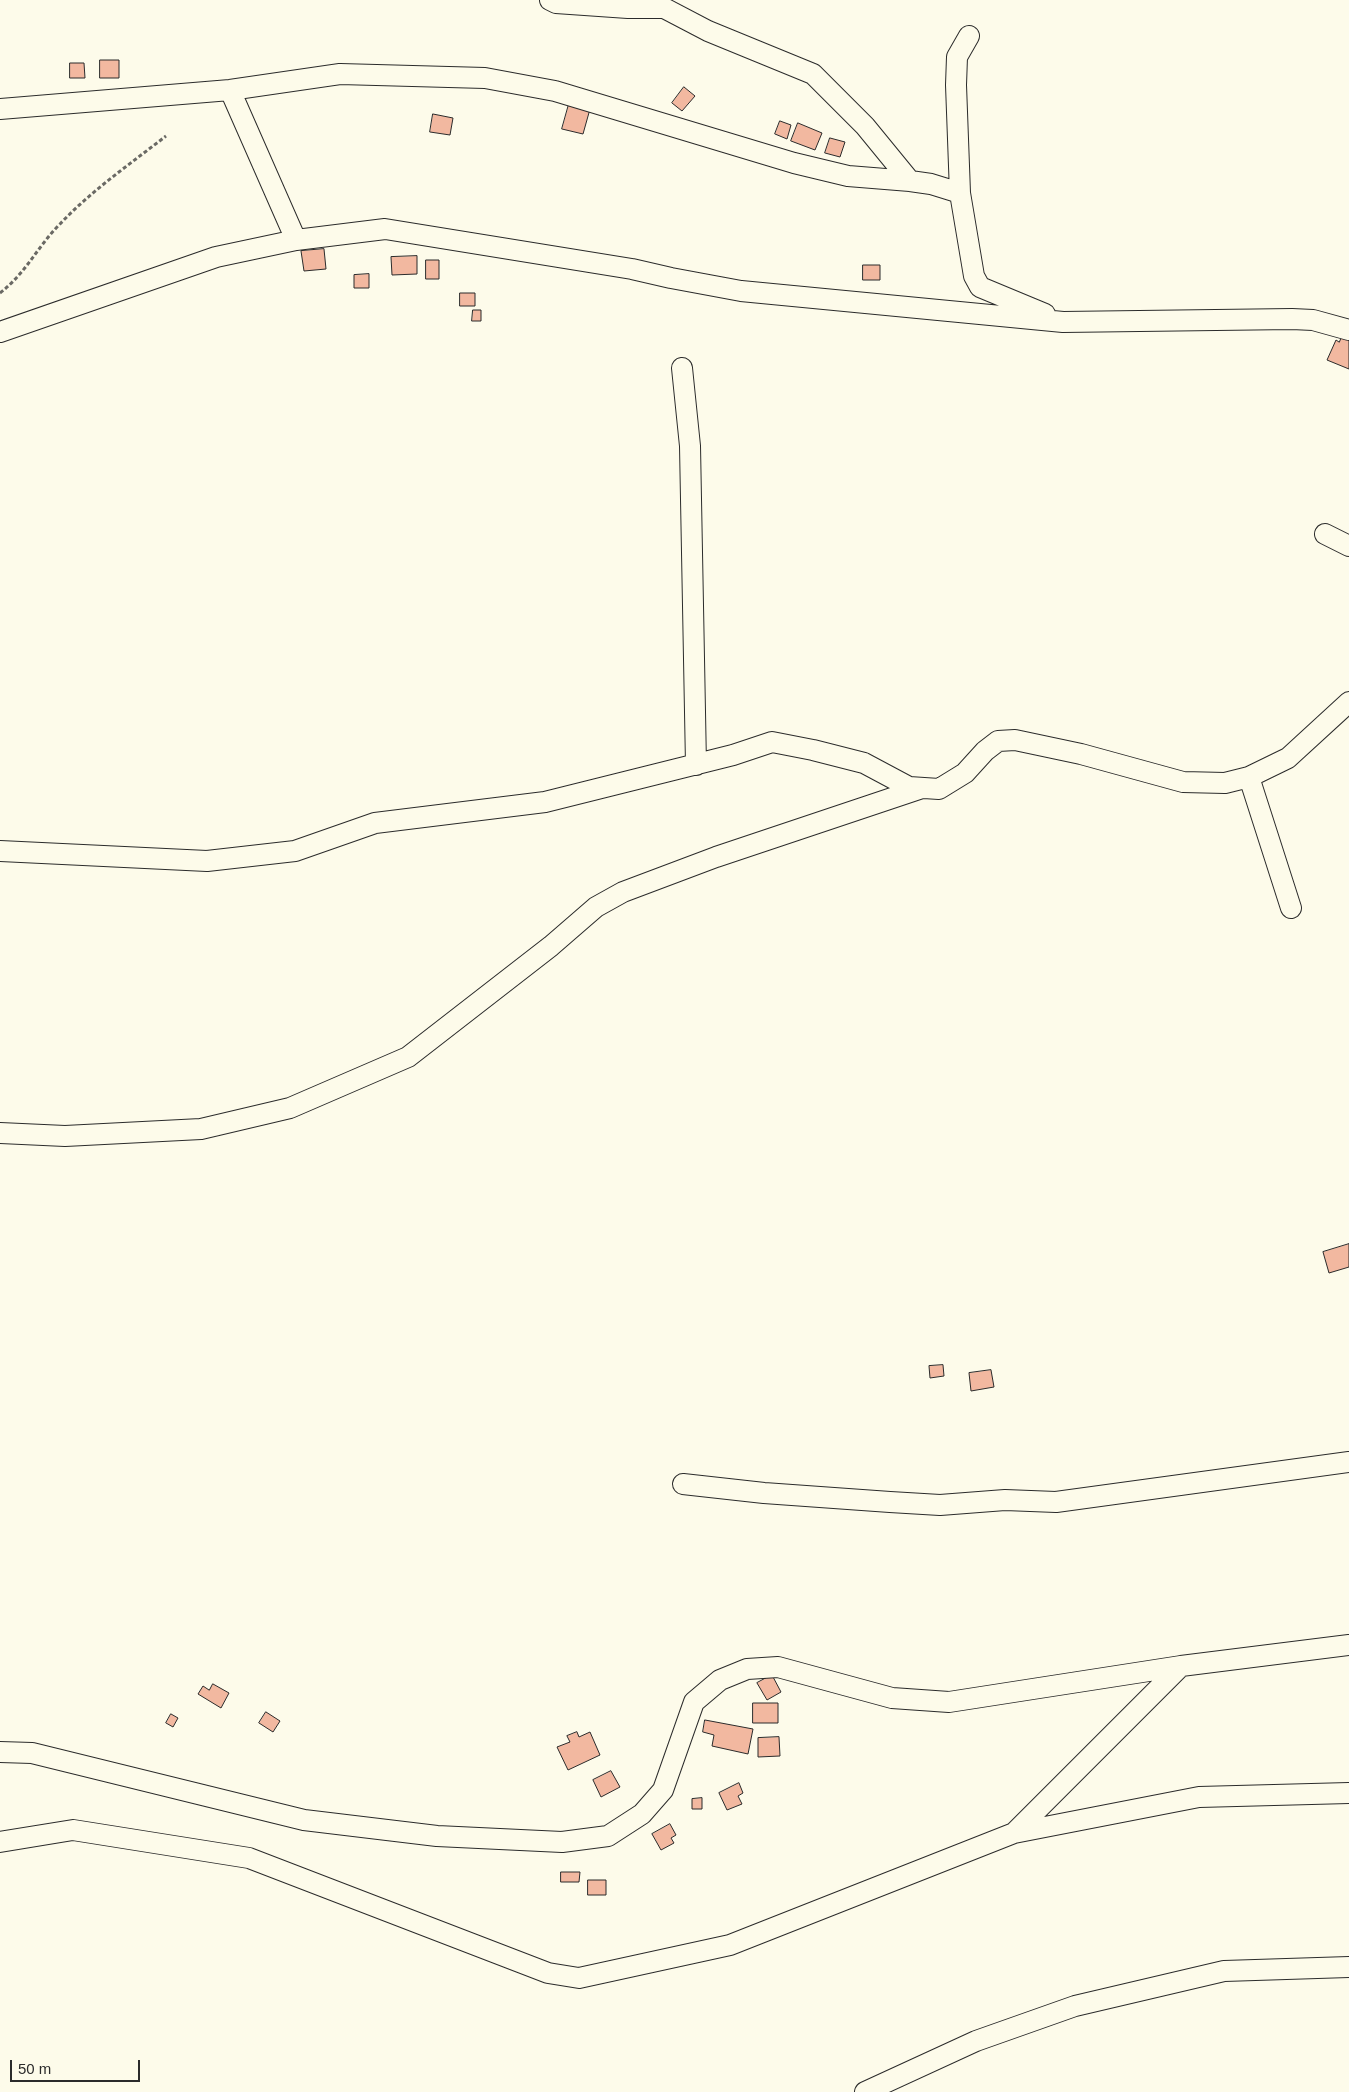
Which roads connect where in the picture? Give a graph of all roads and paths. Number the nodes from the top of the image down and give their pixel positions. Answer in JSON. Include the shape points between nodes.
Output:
{"nodes":[{"id":1,"x":550,"y":0,"type":"edge"},
{"id":2,"x":969,"y":36,"type":"dead end"},
{"id":3,"x":230,"y":90,"type":"junction"},
{"id":4,"x":0,"y":109,"type":"edge"},
{"id":5,"x":166,"y":136,"type":"dead end"},
{"id":6,"x":910,"y":181,"type":"junction"},
{"id":7,"x":960,"y":193,"type":"junction"},
{"id":8,"x":296,"y":240,"type":"junction"},
{"id":9,"x":0,"y":293,"type":"edge"},
{"id":10,"x":1063,"y":322,"type":"junction"},
{"id":11,"x":1349,"y":330,"type":"edge"},
{"id":12,"x":0,"y":332,"type":"edge"},
{"id":13,"x":682,"y":368,"type":"dead end"},
{"id":14,"x":1325,"y":534,"type":"dead end"},
{"id":15,"x":1349,"y":546,"type":"edge"},
{"id":16,"x":1349,"y":702,"type":"edge"},
{"id":17,"x":696,"y":765,"type":"junction"},
{"id":18,"x":1249,"y":777,"type":"junction"},
{"id":19,"x":922,"y":788,"type":"junction"},
{"id":20,"x":0,"y":851,"type":"edge"},
{"id":21,"x":1291,"y":908,"type":"dead end"},
{"id":22,"x":0,"y":1133,"type":"edge"},
{"id":23,"x":1349,"y":1462,"type":"edge"},
{"id":24,"x":683,"y":1484,"type":"dead end"},
{"id":25,"x":1349,"y":1646,"type":"edge"},
{"id":26,"x":1181,"y":1666,"type":"junction"},
{"id":27,"x":0,"y":1752,"type":"edge"},
{"id":28,"x":1349,"y":1793,"type":"edge"},
{"id":29,"x":1014,"y":1833,"type":"junction"},
{"id":30,"x":0,"y":1842,"type":"edge"},
{"id":31,"x":1349,"y":1967,"type":"edge"},
{"id":32,"x":865,"y":2092,"type":"edge"}],
"edges":[{"from":1,"to":6,"type":"street","via":[[619,8],[664,8],[708,31],[813,74],[865,126]]},
{"from":2,"to":7,"type":"street","via":[[957,57]]},
{"from":3,"to":4,"type":"street"},
{"from":3,"to":6,"type":"street","via":[[340,74],[485,78],[555,91],[794,163],[848,176]]},
{"from":3,"to":8,"type":"street"},
{"from":5,"to":9,"type":"path","via":[[87,197],[58,225],[16,280]]},
{"from":6,"to":7,"type":"street"},
{"from":7,"to":10,"type":"street","via":[[974,276],[980,287]]},
{"from":8,"to":10,"type":"street","via":[[385,229],[632,269],[741,291]]},
{"from":8,"to":12,"type":"street","via":[[216,257]]},
{"from":10,"to":11,"type":"street","via":[[1292,319],[1313,320]]},
{"from":13,"to":17,"type":"street","via":[[690,446]]},
{"from":14,"to":15,"type":"street"},
{"from":16,"to":18,"type":"street","via":[[1288,758]]},
{"from":17,"to":19,"type":"street","via":[[772,742],[864,763],[909,787]]},
{"from":17,"to":20,"type":"street","via":[[545,802],[375,824],[296,851],[207,861]]},
{"from":18,"to":19,"type":"street","via":[[1225,783],[1183,782],[1015,740],[998,741],[966,773],[939,789]]},
{"from":18,"to":21,"type":"street"},
{"from":19,"to":22,"type":"street","via":[[716,857],[623,892],[596,907],[544,952],[408,1057],[290,1108],[201,1129],[65,1136]]},
{"from":23,"to":24,"type":"street","via":[[1056,1502],[1005,1500],[940,1505]]},
{"from":25,"to":26,"type":"street"},
{"from":26,"to":27,"type":"street","via":[[949,1702],[892,1698],[778,1667],[747,1669],[720,1680],[694,1702],[663,1790],[642,1814],[608,1836],[562,1842],[437,1836],[304,1820],[32,1753]]},
{"from":26,"to":29,"type":"street"},
{"from":28,"to":29,"type":"street","via":[[1199,1797]]},
{"from":29,"to":30,"type":"street","via":[[730,1945],[579,1978],[539,1970],[249,1858],[73,1830]]},
{"from":31,"to":32,"type":"street","via":[[1224,1971],[1076,2006],[976,2041]]}]}
